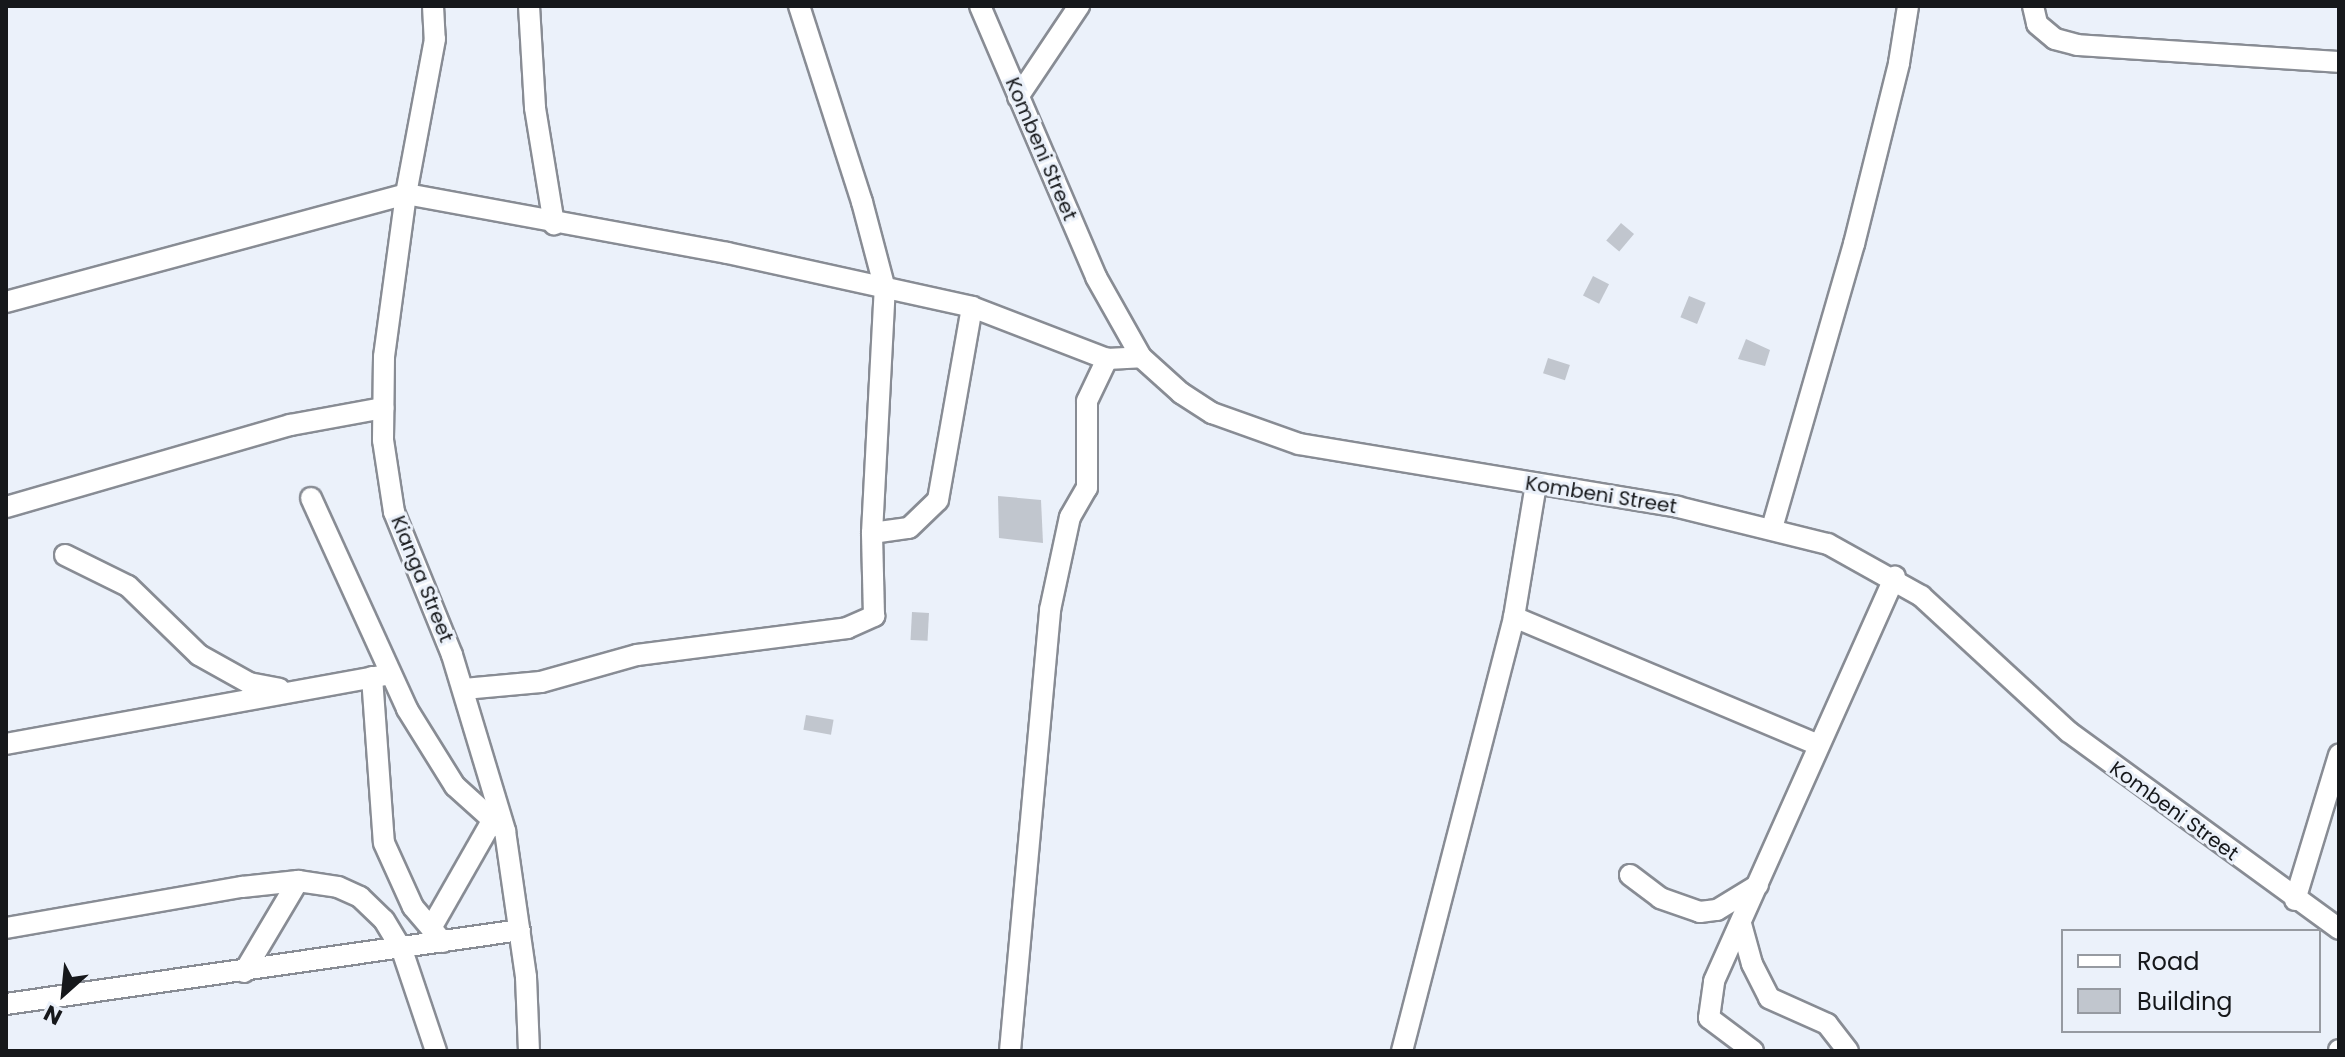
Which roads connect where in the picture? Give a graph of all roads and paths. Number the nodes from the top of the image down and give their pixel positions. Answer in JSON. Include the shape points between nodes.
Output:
{"nodes":[{"id":1,"x":433,"y":6,"type":"edge"},
{"id":2,"x":529,"y":6,"type":"edge"},
{"id":3,"x":799,"y":6,"type":"edge"},
{"id":4,"x":980,"y":6,"type":"edge"},
{"id":5,"x":1079,"y":6,"type":"edge"},
{"id":6,"x":1908,"y":6,"type":"edge"},
{"id":7,"x":2033,"y":6,"type":"edge"},
{"id":8,"x":2339,"y":62,"type":"edge"},
{"id":9,"x":1018,"y":97,"type":"junction"},
{"id":10,"x":406,"y":194,"type":"junction"},
{"id":11,"x":554,"y":224,"type":"junction"},
{"id":12,"x":885,"y":289,"type":"junction"},
{"id":13,"x":6,"y":302,"type":"edge"},
{"id":14,"x":972,"y":307,"type":"junction"},
{"id":15,"x":1141,"y":357,"type":"junction"},
{"id":16,"x":1107,"y":359,"type":"junction"},
{"id":17,"x":383,"y":408,"type":"junction"},
{"id":18,"x":1536,"y":484,"type":"junction"},
{"id":19,"x":311,"y":498,"type":"dead end"},
{"id":20,"x":6,"y":507,"type":"edge"},
{"id":21,"x":1772,"y":528,"type":"junction"},
{"id":22,"x":872,"y":533,"type":"junction"},
{"id":23,"x":65,"y":555,"type":"dead end"},
{"id":24,"x":1895,"y":577,"type":"junction"},
{"id":25,"x":1514,"y":617,"type":"junction"},
{"id":26,"x":381,"y":676,"type":"junction"},
{"id":27,"x":464,"y":689,"type":"junction"},
{"id":28,"x":287,"y":691,"type":"junction"},
{"id":29,"x":6,"y":744,"type":"edge"},
{"id":30,"x":1818,"y":745,"type":"junction"},
{"id":31,"x":2339,"y":755,"type":"edge"},
{"id":32,"x":498,"y":826,"type":"junction"},
{"id":33,"x":1630,"y":875,"type":"dead end"},
{"id":34,"x":298,"y":881,"type":"junction"},
{"id":35,"x":1758,"y":885,"type":"junction"},
{"id":36,"x":2295,"y":900,"type":"junction"},
{"id":37,"x":1741,"y":924,"type":"junction"},
{"id":38,"x":6,"y":928,"type":"edge"},
{"id":39,"x":2339,"y":929,"type":"edge"},
{"id":40,"x":520,"y":930,"type":"junction"},
{"id":41,"x":437,"y":935,"type":"junction"},
{"id":42,"x":402,"y":950,"type":"junction"},
{"id":43,"x":244,"y":972,"type":"junction"},
{"id":44,"x":6,"y":1004,"type":"edge"},
{"id":45,"x":436,"y":1051,"type":"edge"},
{"id":46,"x":529,"y":1051,"type":"edge"},
{"id":47,"x":1010,"y":1051,"type":"edge"},
{"id":48,"x":1402,"y":1051,"type":"edge"},
{"id":49,"x":1753,"y":1051,"type":"edge"},
{"id":50,"x":1848,"y":1051,"type":"edge"}],
"edges":[{"from":1,"to":10,"type":"street","name":"Kianga Street","via":[[435,39]]},
{"from":2,"to":11,"type":"street","via":[[535,108]]},
{"from":3,"to":12,"type":"street"},
{"from":4,"to":9,"type":"street","name":"Kombeni Street"},
{"from":5,"to":9,"type":"street"},
{"from":6,"to":21,"type":"street","via":[[1854,244]]},
{"from":7,"to":8,"type":"street","via":[[2037,24],[2055,39],[2077,45]]},
{"from":9,"to":15,"type":"street","name":"Kombeni Street","via":[[1096,277]]},
{"from":10,"to":11,"type":"street"},
{"from":10,"to":13,"type":"street"},
{"from":10,"to":17,"type":"street","name":"Kianga Street","via":[[384,357]]},
{"from":11,"to":12,"type":"street","via":[[727,253]]},
{"from":12,"to":14,"type":"street"},
{"from":12,"to":22,"type":"street"},
{"from":14,"to":16,"type":"street"},
{"from":14,"to":22,"type":"street","via":[[938,500],[909,528]]},
{"from":15,"to":16,"type":"street"},
{"from":15,"to":18,"type":"street","name":"Kombeni Street","via":[[1181,393],[1251,429],[1299,444]]},
{"from":16,"to":47,"type":"street","via":[[1087,401],[1087,488],[1070,517],[1050,610]]},
{"from":17,"to":20,"type":"street","via":[[290,425]]},
{"from":17,"to":27,"type":"street","name":"Kianga Street","via":[[394,512]]},
{"from":18,"to":21,"type":"street","name":"Kombeni Street"},
{"from":18,"to":25,"type":"street"},
{"from":19,"to":26,"type":"street"},
{"from":21,"to":24,"type":"street","name":"Kombeni Street","via":[[1828,544]]},
{"from":22,"to":27,"type":"street","via":[[877,601],[874,616],[863,625],[637,655],[541,682]]},
{"from":23,"to":28,"type":"street","via":[[99,567],[128,586],[199,655],[249,683]]},
{"from":24,"to":30,"type":"street"},
{"from":24,"to":36,"type":"street","name":"Kombeni Street","via":[[2069,732]]},
{"from":25,"to":30,"type":"street"},
{"from":25,"to":48,"type":"street"},
{"from":26,"to":28,"type":"street"},
{"from":26,"to":32,"type":"street","via":[[455,786]]},
{"from":26,"to":41,"type":"street","via":[[384,843],[396,876]]},
{"from":27,"to":32,"type":"street","name":"Kianga Street"},
{"from":28,"to":29,"type":"street"},
{"from":30,"to":35,"type":"street"},
{"from":31,"to":36,"type":"street"},
{"from":32,"to":40,"type":"street","name":"Kianga Street"},
{"from":32,"to":41,"type":"street"},
{"from":33,"to":35,"type":"street","via":[[1660,898],[1700,912],[1717,910]]},
{"from":34,"to":38,"type":"street"},
{"from":34,"to":42,"type":"street","via":[[338,887],[360,897],[384,920]]},
{"from":34,"to":43,"type":"street"},
{"from":35,"to":37,"type":"street"},
{"from":36,"to":39,"type":"street","name":"Kombeni Street"},
{"from":37,"to":49,"type":"street","via":[[1707,1006],[1720,1030]]},
{"from":37,"to":50,"type":"street","via":[[1769,998],[1827,1024]]},
{"from":40,"to":41,"type":"street"},
{"from":40,"to":46,"type":"street","name":"Kianga Street"},
{"from":41,"to":42,"type":"street"},
{"from":42,"to":43,"type":"street"},
{"from":42,"to":45,"type":"street"},
{"from":43,"to":44,"type":"street"}]}
